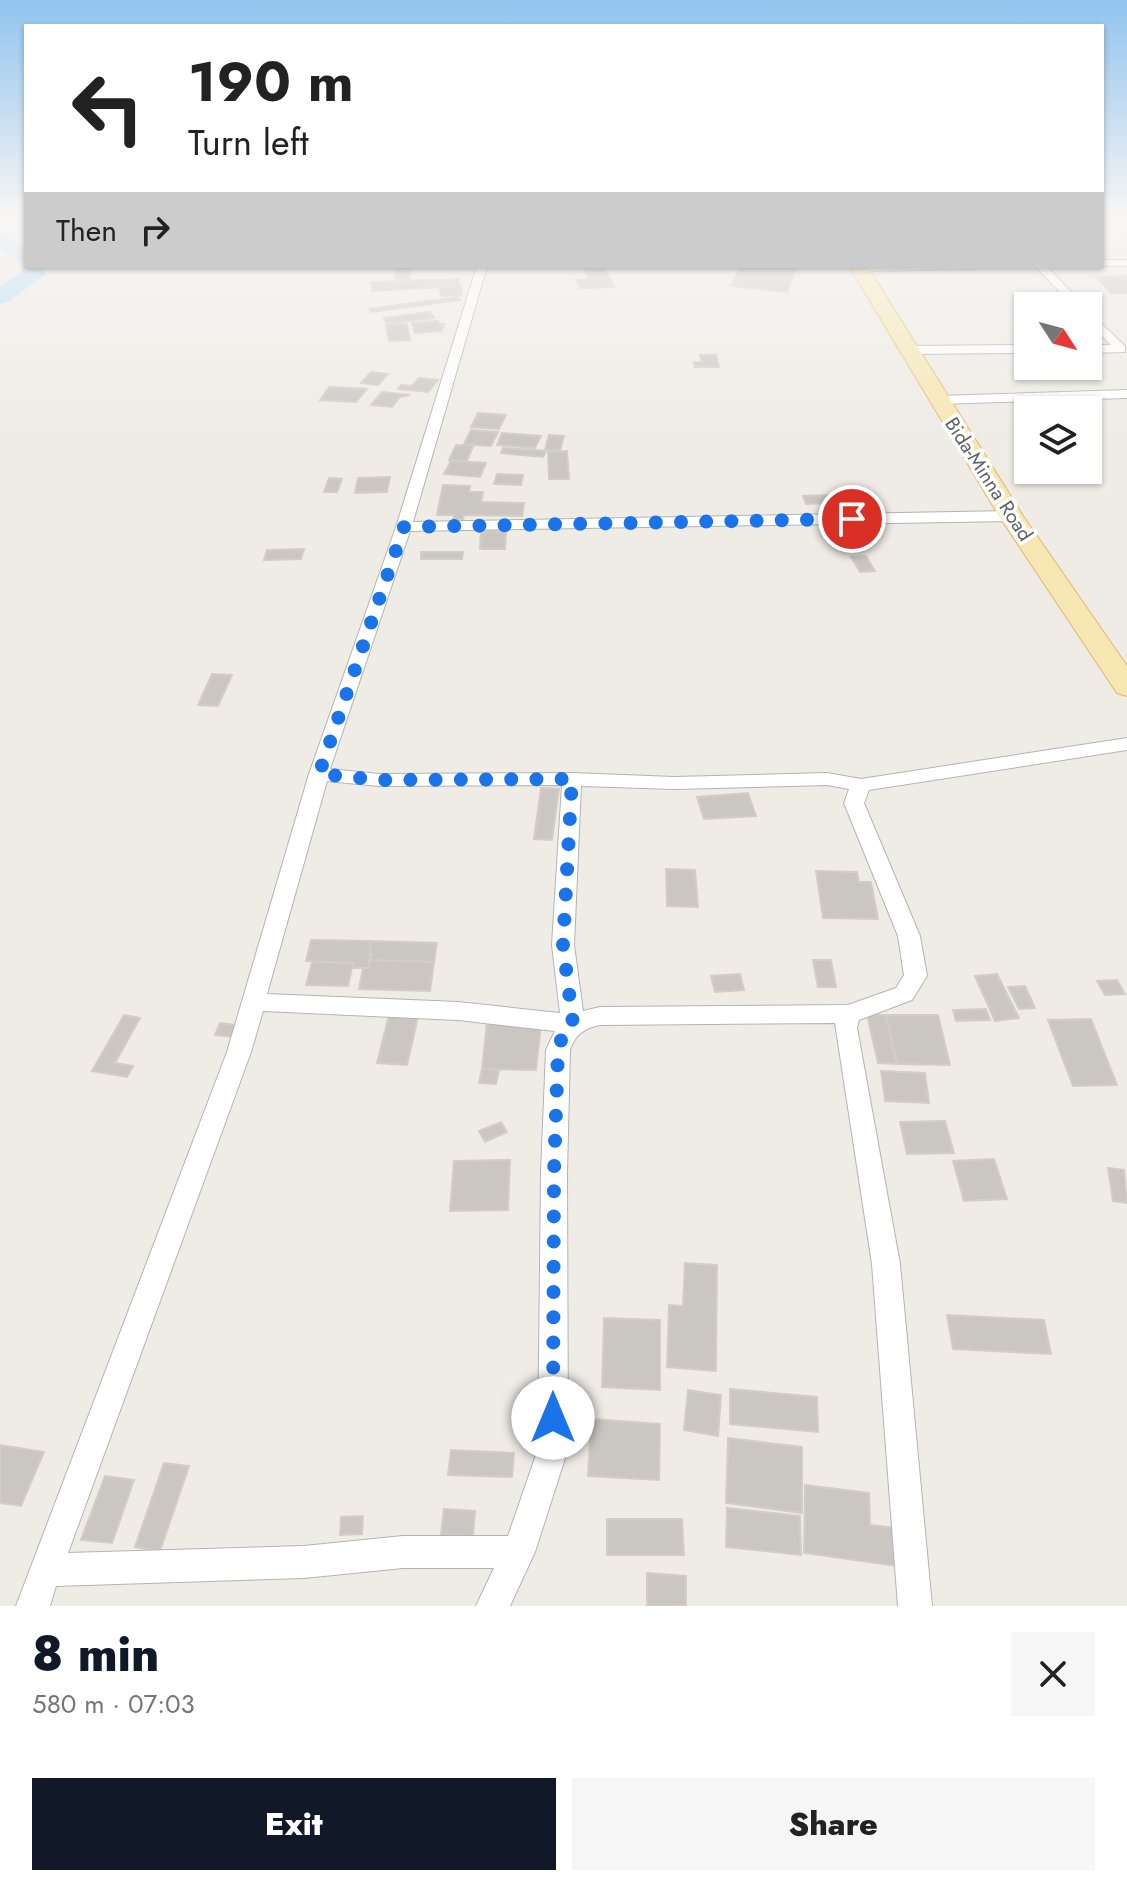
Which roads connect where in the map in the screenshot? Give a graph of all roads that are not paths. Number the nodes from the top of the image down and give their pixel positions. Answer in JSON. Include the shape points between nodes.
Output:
{"nodes":[{"id":1,"x":474,"y":292,"type":"edge"},
{"id":2,"x":874,"y":292,"type":"edge"},
{"id":3,"x":1102,"y":328,"type":"edge"},
{"id":4,"x":1014,"y":349,"type":"edge"},
{"id":5,"x":1102,"y":349,"type":"edge"},
{"id":6,"x":1124,"y":349,"type":"edge"},
{"id":7,"x":908,"y":350,"type":"junction"},
{"id":8,"x":1127,"y":394,"type":"edge"},
{"id":9,"x":938,"y":400,"type":"junction"},
{"id":10,"x":1011,"y":516,"type":"junction"},
{"id":11,"x":404,"y":527,"type":"junction"},
{"id":12,"x":1127,"y":687,"type":"edge"},
{"id":13,"x":1127,"y":744,"type":"edge"},
{"id":14,"x":319,"y":774,"type":"junction"},
{"id":15,"x":572,"y":779,"type":"junction"},
{"id":16,"x":861,"y":785,"type":"junction"},
{"id":17,"x":254,"y":1002,"type":"junction"},
{"id":18,"x":849,"y":1014,"type":"junction"},
{"id":19,"x":573,"y":1024,"type":"junction"},
{"id":20,"x":519,"y":1552,"type":"junction"},
{"id":21,"x":46,"y":1570,"type":"junction"},
{"id":22,"x":33,"y":1606,"type":"edge"},
{"id":23,"x":493,"y":1606,"type":"edge"},
{"id":24,"x":915,"y":1606,"type":"edge"}],
"edges":[{"from":1,"to":11,"type":"street"},
{"from":2,"to":7,"type":"main road","name":"Bida-Minna Road"},
{"from":3,"to":6,"type":"street"},
{"from":4,"to":7,"type":"street"},
{"from":5,"to":6,"type":"street"},
{"from":7,"to":9,"type":"main road","name":"Bida-Minna Road"},
{"from":8,"to":9,"type":"street"},
{"from":9,"to":10,"type":"main road","name":"Bida-Minna Road"},
{"from":10,"to":11,"type":"street"},
{"from":10,"to":12,"type":"main road","name":"Bida-Minna Road"},
{"from":11,"to":14,"type":"street"},
{"from":13,"to":16,"type":"street"},
{"from":14,"to":15,"type":"street","via":[[379,780]]},
{"from":14,"to":17,"type":"street"},
{"from":15,"to":16,"type":"street","via":[[827,779]]},
{"from":15,"to":19,"type":"street","via":[[563,945]]},
{"from":16,"to":18,"type":"street","via":[[854,803],[909,936],[916,976],[904,994]]},
{"from":17,"to":19,"type":"street","via":[[458,1011]]},
{"from":17,"to":21,"type":"street"},
{"from":18,"to":19,"type":"street","via":[[600,1016]]},
{"from":18,"to":24,"type":"street","via":[[845,1028],[886,1264]]},
{"from":19,"to":20,"type":"street","via":[[558,1050],[553,1449]]},
{"from":20,"to":21,"type":"street","via":[[403,1552],[304,1562]]},
{"from":20,"to":23,"type":"street"},
{"from":21,"to":22,"type":"street"}]}
